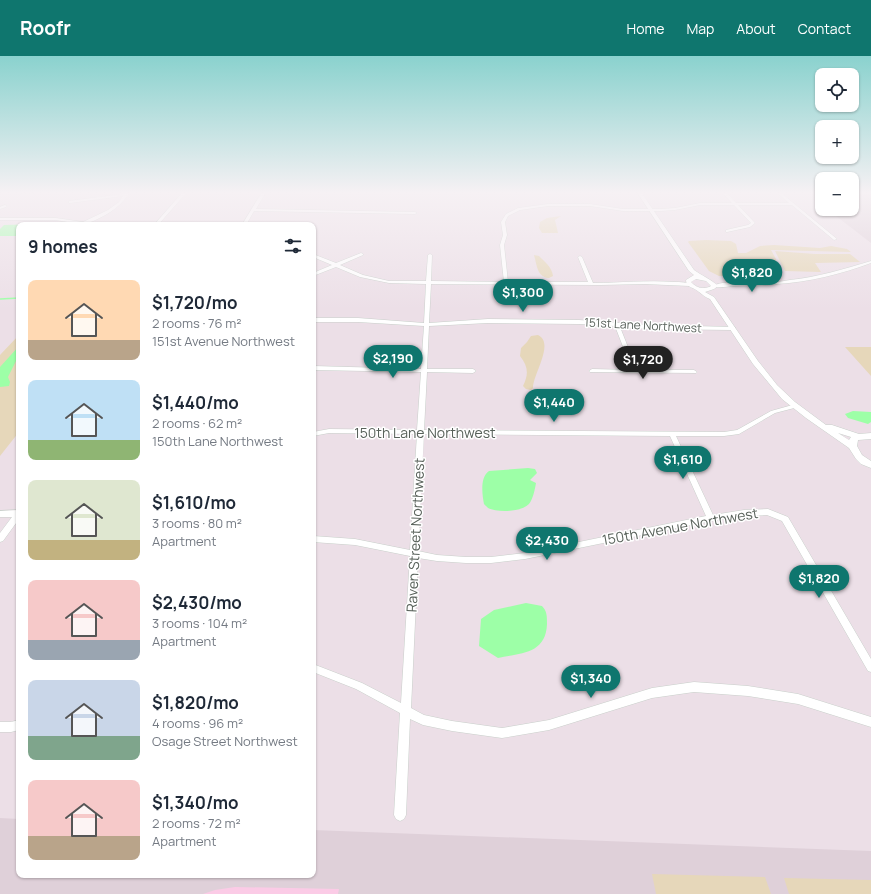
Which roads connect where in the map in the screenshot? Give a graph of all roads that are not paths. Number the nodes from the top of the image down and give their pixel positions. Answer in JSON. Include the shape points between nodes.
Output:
{"nodes":[{"id":1,"x":504,"y":231,"type":"edge"},
{"id":2,"x":665,"y":231,"type":"edge"},
{"id":3,"x":826,"y":231,"type":"edge"},
{"id":4,"x":835,"y":239,"type":"dead end"},
{"id":5,"x":361,"y":254,"type":"dead end"},
{"id":6,"x":430,"y":255,"type":"dead end"},
{"id":7,"x":316,"y":256,"type":"edge"},
{"id":8,"x":580,"y":257,"type":"dead end"},
{"id":9,"x":871,"y":262,"type":"edge"},
{"id":10,"x":336,"y":264,"type":"junction"},
{"id":11,"x":692,"y":271,"type":"junction"},
{"id":12,"x":316,"y":274,"type":"edge"},
{"id":13,"x":702,"y":278,"type":"junction"},
{"id":14,"x":690,"y":282,"type":"junction"},
{"id":15,"x":429,"y":283,"type":"junction"},
{"id":16,"x":506,"y":283,"type":"junction"},
{"id":17,"x":591,"y":284,"type":"junction"},
{"id":18,"x":712,"y":285,"type":"junction"},
{"id":19,"x":700,"y":289,"type":"junction"},
{"id":20,"x":712,"y":298,"type":"junction"},
{"id":21,"x":316,"y":320,"type":"edge"},
{"id":22,"x":427,"y":325,"type":"junction"},
{"id":23,"x":617,"y":325,"type":"junction"},
{"id":24,"x":733,"y":328,"type":"junction"},
{"id":25,"x":316,"y":368,"type":"edge"},
{"id":26,"x":592,"y":370,"type":"dead end"},
{"id":27,"x":425,"y":371,"type":"junction"},
{"id":28,"x":473,"y":371,"type":"dead end"},
{"id":29,"x":635,"y":371,"type":"junction"},
{"id":30,"x":694,"y":372,"type":"dead end"},
{"id":31,"x":796,"y":406,"type":"junction"},
{"id":32,"x":823,"y":426,"type":"junction"},
{"id":33,"x":421,"y":432,"type":"junction"},
{"id":34,"x":316,"y":433,"type":"edge"},
{"id":35,"x":672,"y":434,"type":"junction"},
{"id":36,"x":871,"y":436,"type":"edge"},
{"id":37,"x":859,"y":437,"type":"junction"},
{"id":38,"x":851,"y":446,"type":"junction"},
{"id":39,"x":870,"y":466,"type":"edge"},
{"id":40,"x":0,"y":514,"type":"edge"},
{"id":41,"x":16,"y":514,"type":"edge"},
{"id":42,"x":16,"y":518,"type":"edge"},
{"id":43,"x":711,"y":518,"type":"junction"},
{"id":44,"x":0,"y":539,"type":"edge"},
{"id":45,"x":316,"y":539,"type":"edge"},
{"id":46,"x":415,"y":554,"type":"junction"},
{"id":47,"x":871,"y":668,"type":"edge"},
{"id":48,"x":316,"y":669,"type":"edge"},
{"id":49,"x":405,"y":712,"type":"junction"},
{"id":50,"x":871,"y":722,"type":"edge"},
{"id":51,"x":16,"y":725,"type":"edge"},
{"id":52,"x":0,"y":726,"type":"edge"},
{"id":53,"x":400,"y":815,"type":"dead end"}],
"edges":[{"from":1,"to":16,"type":"street","via":[[502,245]]},
{"from":2,"to":11,"type":"street"},
{"from":3,"to":4,"type":"street"},
{"from":5,"to":10,"type":"street"},
{"from":6,"to":15,"type":"street","name":"Raven Street Northwest"},
{"from":7,"to":10,"type":"street"},
{"from":8,"to":17,"type":"street"},
{"from":9,"to":18,"type":"street","via":[[815,278],[765,284]]},
{"from":10,"to":12,"type":"street"},
{"from":10,"to":15,"type":"street","via":[[376,280]]},
{"from":11,"to":13,"type":"street"},
{"from":11,"to":14,"type":"street"},
{"from":13,"to":14,"type":"street"},
{"from":13,"to":18,"type":"street"},
{"from":14,"to":17,"type":"street"},
{"from":14,"to":19,"type":"street"},
{"from":15,"to":16,"type":"street"},
{"from":15,"to":22,"type":"street","name":"Raven Street Northwest"},
{"from":16,"to":17,"type":"street"},
{"from":18,"to":19,"type":"street"},
{"from":18,"to":20,"type":"street"},
{"from":19,"to":20,"type":"street"},
{"from":20,"to":24,"type":"street"},
{"from":21,"to":22,"type":"street","name":"151st Lane Northwest"},
{"from":22,"to":23,"type":"street","name":"151st Lane Northwest","via":[[496,321]]},
{"from":22,"to":27,"type":"street","name":"Raven Street Northwest"},
{"from":23,"to":24,"type":"street","name":"151st Lane Northwest"},
{"from":23,"to":29,"type":"street"},
{"from":24,"to":31,"type":"street","via":[[771,382]]},
{"from":25,"to":27,"type":"street"},
{"from":26,"to":29,"type":"street"},
{"from":27,"to":28,"type":"street"},
{"from":27,"to":33,"type":"street","name":"Raven Street Northwest"},
{"from":29,"to":30,"type":"street"},
{"from":31,"to":32,"type":"street"},
{"from":31,"to":35,"type":"street","name":"150th Lane Northwest","via":[[772,412],[739,432]]},
{"from":32,"to":37,"type":"street"},
{"from":32,"to":38,"type":"street"},
{"from":33,"to":34,"type":"street","name":"150th Lane Northwest","via":[[329,431]]},
{"from":33,"to":35,"type":"street","name":"150th Lane Northwest"},
{"from":33,"to":46,"type":"street","name":"Raven Street Northwest"},
{"from":35,"to":43,"type":"street"},
{"from":36,"to":37,"type":"street"},
{"from":37,"to":38,"type":"street","via":[[854,439]]},
{"from":38,"to":39,"type":"street","via":[[854,453]]},
{"from":40,"to":41,"type":"street"},
{"from":42,"to":44,"type":"street"},
{"from":43,"to":46,"type":"street","name":"150th Avenue Northwest","via":[[525,556],[466,560]]},
{"from":43,"to":47,"type":"street","name":"150th Avenue Northwest","via":[[757,512],[768,512],[785,518]]},
{"from":45,"to":46,"type":"street","name":"150th Avenue Northwest","via":[[355,542]]},
{"from":46,"to":49,"type":"street","name":"Raven Street Northwest"},
{"from":48,"to":49,"type":"street","via":[[359,686]]},
{"from":49,"to":50,"type":"street","via":[[430,722],[502,733],[549,725],[652,693],[694,687],[748,691],[798,699]]},
{"from":49,"to":53,"type":"street","name":"Raven Street Northwest"},
{"from":51,"to":52,"type":"street"}]}
